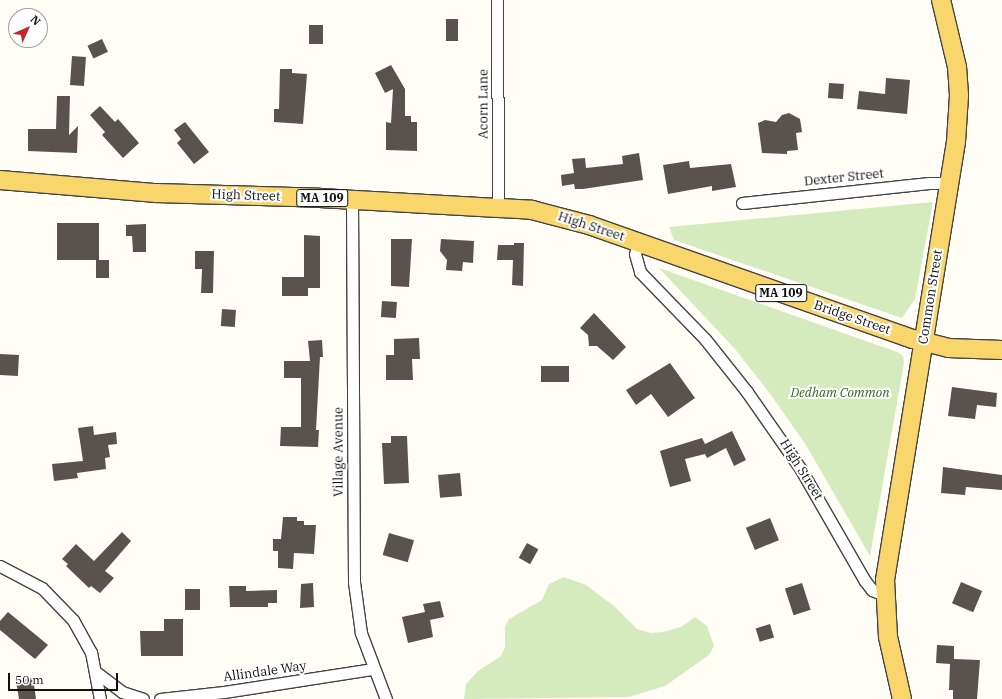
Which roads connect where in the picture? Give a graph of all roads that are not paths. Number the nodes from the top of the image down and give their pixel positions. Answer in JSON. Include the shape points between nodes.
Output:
{"nodes":[{"id":1,"x":497,"y":0,"type":"edge"},
{"id":2,"x":941,"y":0,"type":"edge"},
{"id":3,"x":0,"y":180,"type":"edge"},
{"id":4,"x":949,"y":183,"type":"junction"},
{"id":5,"x":352,"y":200,"type":"junction"},
{"id":6,"x":742,"y":203,"type":"dead end"},
{"id":7,"x":498,"y":207,"type":"junction"},
{"id":8,"x":638,"y":243,"type":"junction"},
{"id":9,"x":923,"y":342,"type":"junction"},
{"id":10,"x":1002,"y":350,"type":"edge"},
{"id":11,"x":0,"y":566,"type":"edge"},
{"id":12,"x":885,"y":595,"type":"junction"},
{"id":13,"x":373,"y":669,"type":"junction"},
{"id":14,"x":97,"y":673,"type":"junction"},
{"id":15,"x":100,"y":699,"type":"edge"},
{"id":16,"x":143,"y":699,"type":"edge"},
{"id":17,"x":160,"y":699,"type":"edge"},
{"id":18,"x":386,"y":699,"type":"edge"},
{"id":19,"x":902,"y":699,"type":"edge"}],
"edges":[{"from":1,"to":7,"type":"street","name":"Acorn Lane"},
{"from":2,"to":4,"type":"main road","name":"Common Street","via":[[953,40],[958,81],[957,124]]},
{"from":3,"to":5,"type":"main road","name":"High Street","number":"MA 109","via":[[156,193]]},
{"from":4,"to":6,"type":"street","name":"Dexter Street"},
{"from":4,"to":9,"type":"main road","name":"Common Street"},
{"from":5,"to":7,"type":"main road","name":"High Street","number":"MA 109"},
{"from":5,"to":13,"type":"street","name":"Village Avenue","via":[[354,582],[361,633]]},
{"from":7,"to":8,"type":"main road","name":"High Street","number":"MA 109","via":[[553,214]]},
{"from":8,"to":9,"type":"main road","name":"Bridge Street","number":"MA 109"},
{"from":8,"to":12,"type":"street","name":"High Street","via":[[636,254],[640,272],[704,339],[747,392],[800,468],[865,582],[876,593]]},
{"from":9,"to":10,"type":"main road","name":"Bridge Street","number":"MA 109","via":[[961,349]]},
{"from":9,"to":12,"type":"main road","name":"Common Street","via":[[888,558]]},
{"from":11,"to":14,"type":"street","via":[[33,582],[58,602],[85,640]]},
{"from":12,"to":19,"type":"main road","via":[[888,637]]},
{"from":13,"to":17,"type":"street","name":"Allindale Way"},
{"from":13,"to":18,"type":"street","name":"Village Avenue"},
{"from":14,"to":15,"type":"street"},
{"from":14,"to":16,"type":"street","via":[[122,692]]}]}
